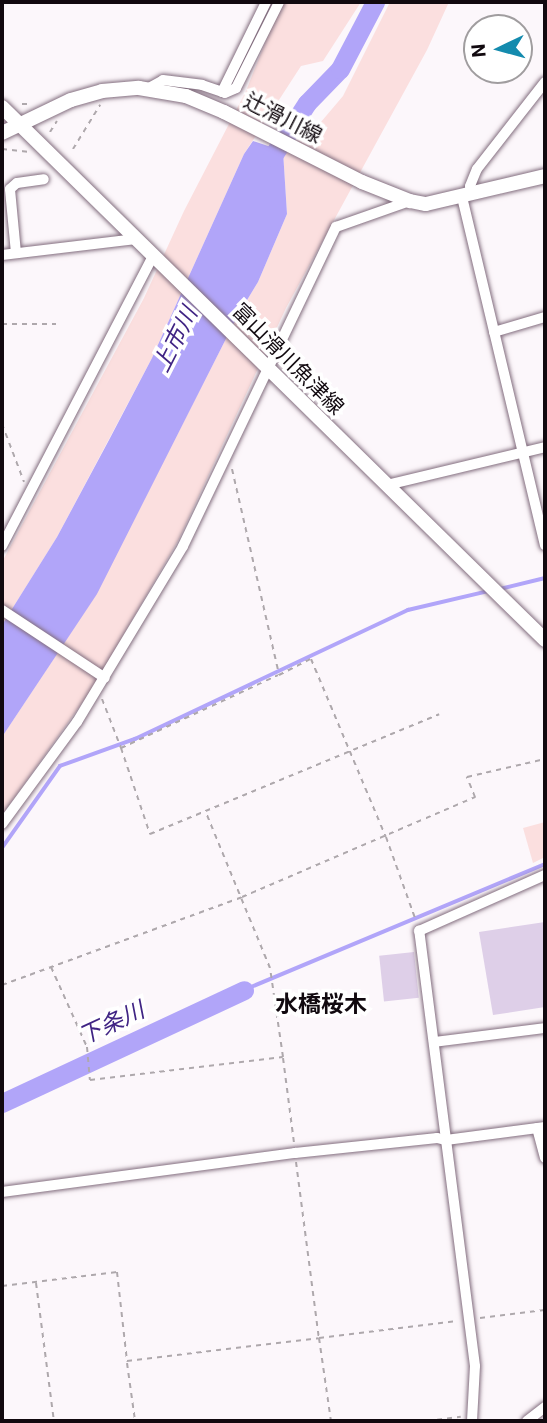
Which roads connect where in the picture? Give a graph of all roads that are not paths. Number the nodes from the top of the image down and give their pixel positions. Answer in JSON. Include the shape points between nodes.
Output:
{"nodes":[{"id":1,"x":266,"y":2,"type":"edge"},
{"id":2,"x":279,"y":2,"type":"edge"},
{"id":3,"x":545,"y":82,"type":"edge"},
{"id":4,"x":147,"y":89,"type":"junction"},
{"id":5,"x":222,"y":92,"type":"junction"},
{"id":6,"x":2,"y":107,"type":"edge"},
{"id":7,"x":20,"y":124,"type":"junction"},
{"id":8,"x":2,"y":134,"type":"edge"},
{"id":9,"x":545,"y":176,"type":"edge"},
{"id":10,"x":44,"y":179,"type":"dead end"},
{"id":11,"x":467,"y":195,"type":"junction"},
{"id":12,"x":410,"y":201,"type":"junction"},
{"id":13,"x":136,"y":239,"type":"junction"},
{"id":14,"x":16,"y":253,"type":"junction"},
{"id":15,"x":2,"y":254,"type":"edge"},
{"id":16,"x":158,"y":260,"type":"junction"},
{"id":17,"x":545,"y":317,"type":"edge"},
{"id":18,"x":494,"y":332,"type":"junction"},
{"id":19,"x":263,"y":363,"type":"junction"},
{"id":20,"x":545,"y":447,"type":"edge"},
{"id":21,"x":523,"y":452,"type":"junction"},
{"id":22,"x":387,"y":485,"type":"junction"},
{"id":23,"x":545,"y":545,"type":"edge"},
{"id":24,"x":2,"y":546,"type":"edge"},
{"id":25,"x":2,"y":610,"type":"edge"},
{"id":26,"x":545,"y":640,"type":"edge"},
{"id":27,"x":104,"y":678,"type":"junction"},
{"id":28,"x":2,"y":824,"type":"edge"},
{"id":29,"x":545,"y":875,"type":"edge"},
{"id":30,"x":545,"y":1028,"type":"edge"},
{"id":31,"x":434,"y":1042,"type":"junction"},
{"id":32,"x":541,"y":1127,"type":"edge"},
{"id":33,"x":446,"y":1140,"type":"junction"},
{"id":34,"x":545,"y":1158,"type":"edge"},
{"id":35,"x":2,"y":1192,"type":"edge"},
{"id":36,"x":545,"y":1407,"type":"edge"},
{"id":37,"x":472,"y":1418,"type":"edge"},
{"id":38,"x":527,"y":1421,"type":"edge"}],
"edges":[{"from":1,"to":5,"type":"street"},
{"from":2,"to":5,"type":"street","via":[[236,89]]},
{"from":3,"to":11,"type":"street","via":[[477,169]]},
{"from":4,"to":5,"type":"street","via":[[163,80]]},
{"from":4,"to":7,"type":"main road","name":"辻滑川線","via":[[102,90]]},
{"from":4,"to":12,"type":"main road","name":"辻滑川線","via":[[186,96],[224,111],[362,182]]},
{"from":6,"to":7,"type":"main road","name":"富山滑川魚津線"},
{"from":7,"to":8,"type":"main road","name":"辻滑川線"},
{"from":7,"to":13,"type":"main road","name":"富山滑川魚津線"},
{"from":9,"to":11,"type":"main road","name":"辻滑川線"},
{"from":10,"to":14,"type":"street","via":[[17,183],[10,189]]},
{"from":11,"to":12,"type":"main road","name":"辻滑川線","via":[[426,204]]},
{"from":11,"to":18,"type":"street"},
{"from":12,"to":19,"type":"street","via":[[336,227]]},
{"from":13,"to":14,"type":"street"},
{"from":13,"to":16,"type":"main road","name":"富山滑川魚津線"},
{"from":14,"to":15,"type":"street"},
{"from":16,"to":19,"type":"main road","name":"富山滑川魚津線"},
{"from":16,"to":24,"type":"street"},
{"from":17,"to":18,"type":"street"},
{"from":18,"to":21,"type":"street"},
{"from":19,"to":22,"type":"main road","name":"富山滑川魚津線"},
{"from":19,"to":27,"type":"street","via":[[229,454],[183,546]]},
{"from":20,"to":21,"type":"street"},
{"from":21,"to":22,"type":"street"},
{"from":21,"to":23,"type":"street"},
{"from":22,"to":26,"type":"main road","name":"富山滑川魚津線"},
{"from":25,"to":27,"type":"street"},
{"from":27,"to":28,"type":"street"},
{"from":29,"to":31,"type":"street","via":[[419,931]]},
{"from":30,"to":31,"type":"street"},
{"from":31,"to":33,"type":"street"},
{"from":32,"to":33,"type":"street"},
{"from":32,"to":34,"type":"street"},
{"from":33,"to":35,"type":"street","via":[[295,1153]]},
{"from":33,"to":37,"type":"street","via":[[475,1366]]},
{"from":36,"to":38,"type":"street"}]}
